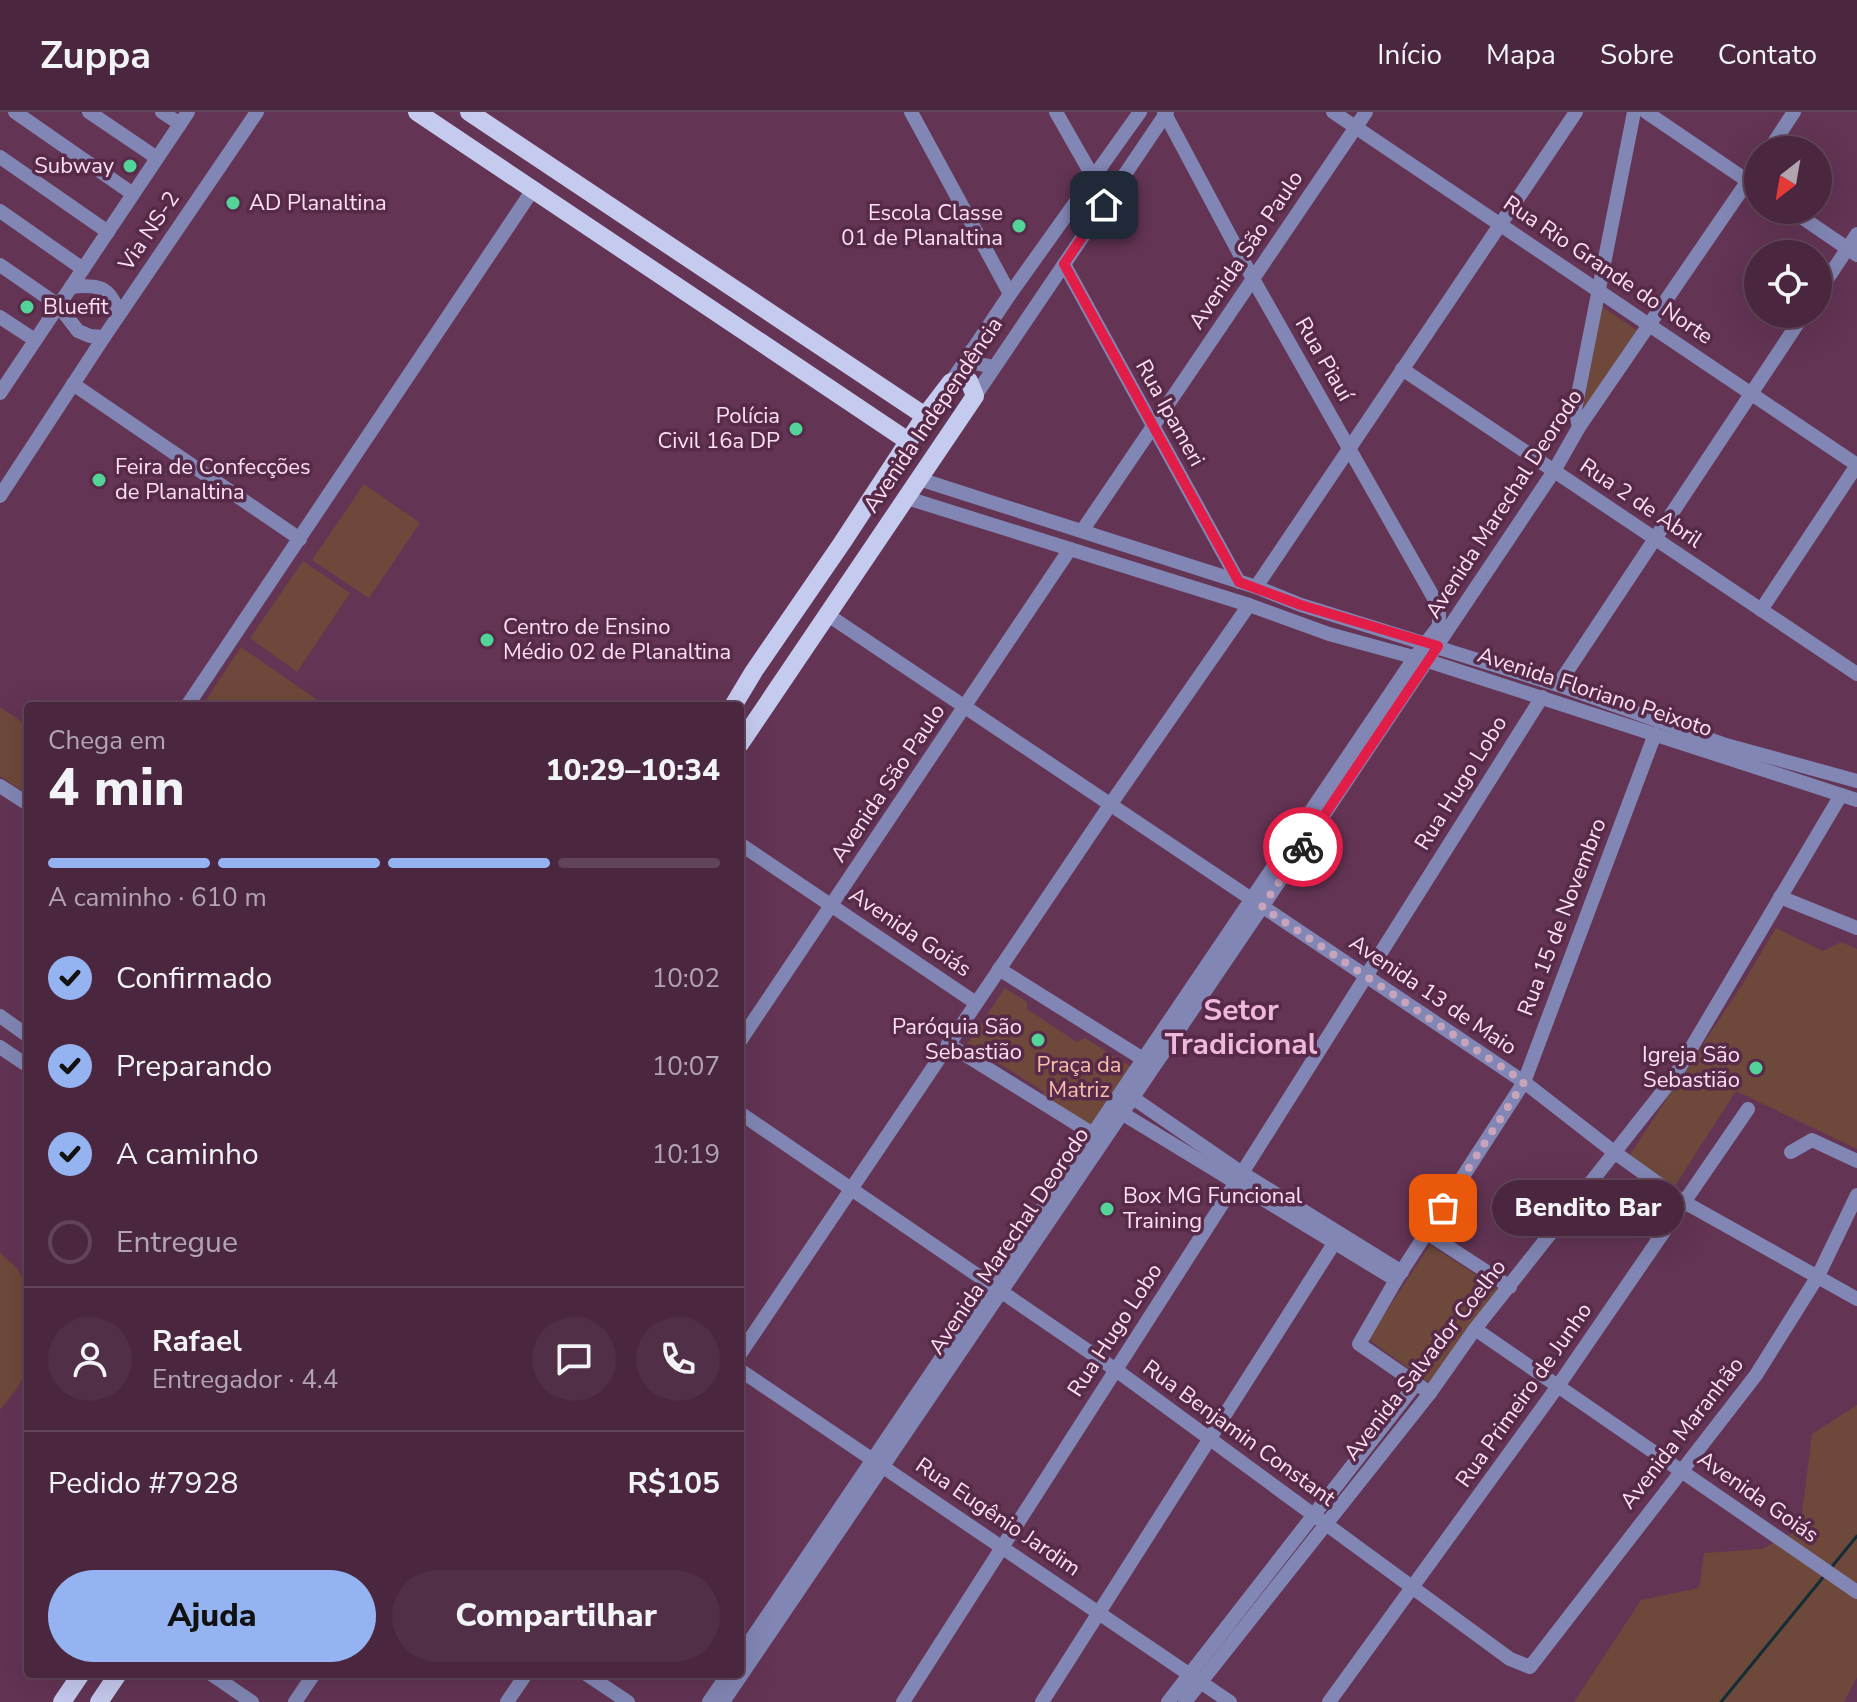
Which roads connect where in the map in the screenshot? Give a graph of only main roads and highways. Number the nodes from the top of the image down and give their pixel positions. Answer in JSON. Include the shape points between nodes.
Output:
{"nodes":[{"id":1,"x":469,"y":112,"type":"edge"},
{"id":2,"x":423,"y":113,"type":"edge"},
{"id":3,"x":642,"y":228,"type":"junction"},
{"id":4,"x":633,"y":255,"type":"junction"},
{"id":5,"x":753,"y":302,"type":"junction"},
{"id":6,"x":738,"y":326,"type":"junction"},
{"id":7,"x":810,"y":339,"type":"junction"},
{"id":8,"x":792,"y":363,"type":"junction"},
{"id":9,"x":890,"y":393,"type":"junction"},
{"id":10,"x":925,"y":416,"type":"junction"},
{"id":11,"x":873,"y":417,"type":"junction"},
{"id":12,"x":908,"y":441,"type":"junction"},
{"id":13,"x":864,"y":510,"type":"junction"},
{"id":14,"x":886,"y":526,"type":"junction"},
{"id":15,"x":842,"y":543,"type":"junction"},
{"id":16,"x":866,"y":558,"type":"junction"},
{"id":17,"x":735,"y":702,"type":"edge"},
{"id":18,"x":748,"y":723,"type":"edge"},
{"id":19,"x":78,"y":1678,"type":"edge"},
{"id":20,"x":115,"y":1678,"type":"edge"},
{"id":21,"x":63,"y":1702,"type":"edge"},
{"id":22,"x":99,"y":1702,"type":"edge"}],
"edges":[{"from":1,"to":3,"type":"main road"},
{"from":2,"to":4,"type":"main road"},
{"from":3,"to":4,"type":"main road"},
{"from":3,"to":5,"type":"main road"},
{"from":4,"to":6,"type":"main road"},
{"from":5,"to":6,"type":"main road"},
{"from":5,"to":7,"type":"main road"},
{"from":6,"to":8,"type":"main road"},
{"from":7,"to":8,"type":"main road"},
{"from":7,"to":9,"type":"main road"},
{"from":8,"to":11,"type":"main road"},
{"from":9,"to":10,"type":"main road"},
{"from":9,"to":11,"type":"main road"},
{"from":10,"to":12,"type":"main road","name":"Avenida Independência"},
{"from":10,"to":14,"type":"main road","name":"Avenida Independência","via":[[951,382],[969,381],[975,396]]},
{"from":11,"to":12,"type":"main road"},
{"from":12,"to":13,"type":"main road","name":"Avenida Independência"},
{"from":13,"to":14,"type":"main road","via":[[870,527]]},
{"from":13,"to":15,"type":"main road","name":"Avenida Independência"},
{"from":14,"to":16,"type":"main road","name":"Avenida Independência"},
{"from":15,"to":16,"type":"main road","via":[[859,545]]},
{"from":15,"to":17,"type":"main road","name":"Avenida Independência"},
{"from":16,"to":18,"type":"main road","name":"Avenida Independência"},
{"from":19,"to":21,"type":"main road"},
{"from":20,"to":22,"type":"main road"}]}
